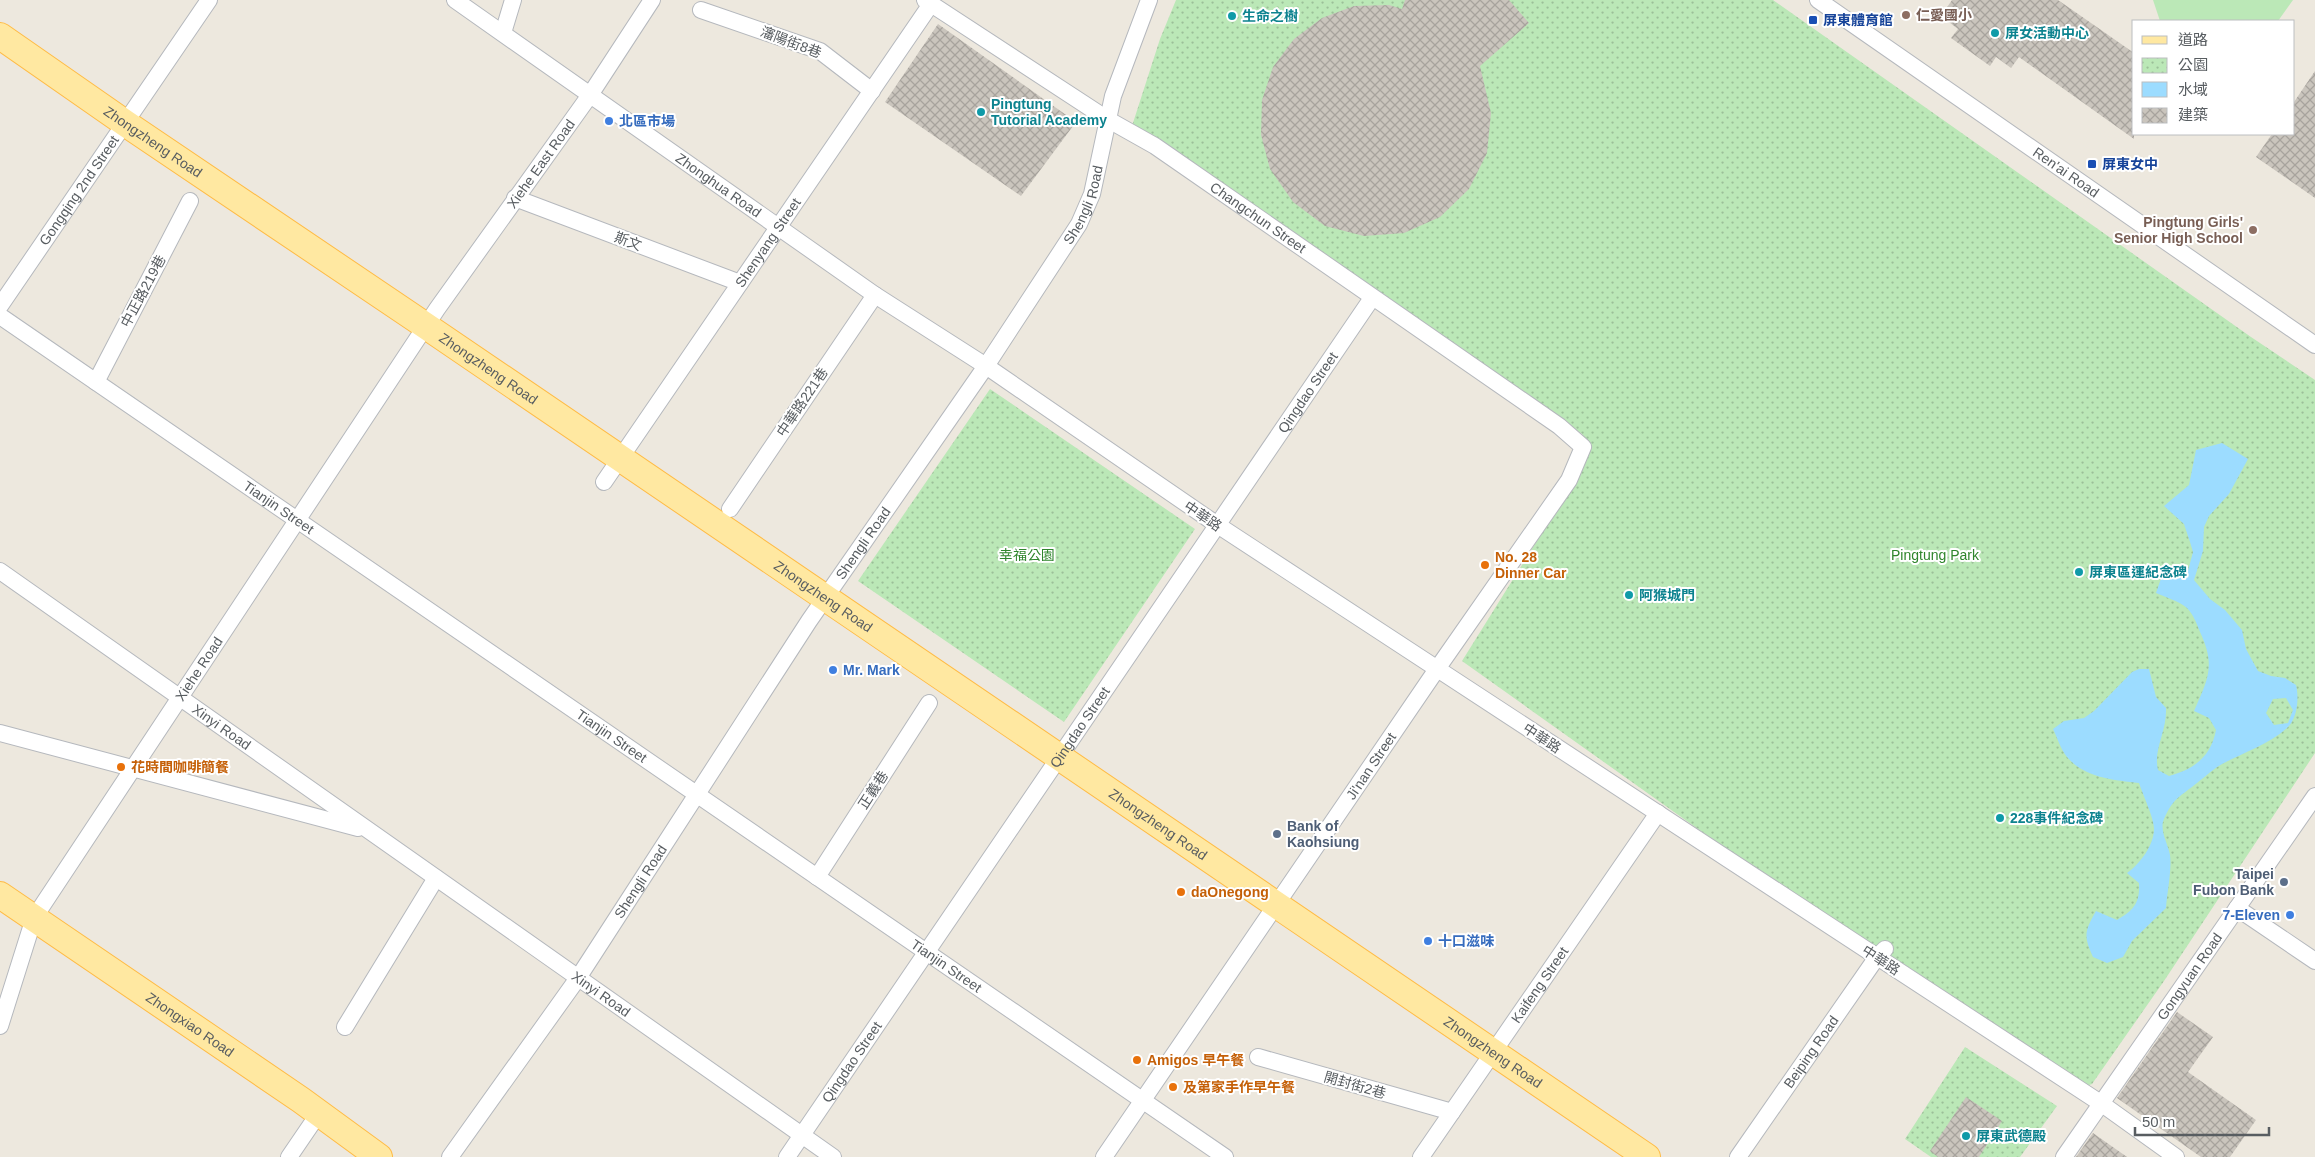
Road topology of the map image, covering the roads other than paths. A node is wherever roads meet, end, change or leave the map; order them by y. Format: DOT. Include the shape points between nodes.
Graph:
graph roads {
  1 [pos="209,0"];
  2 [pos="455,0"];
  3 [pos="513,0"];
  4 [pos="652,0"];
  5 [pos="1149,0"];
  6 [pos="1818,0"];
  7 [pos="928,2"];
  8 [pos="701,10"];
  9 [pos="503,33"];
  10 [pos="0,36"];
  11 [pos="872,91"];
  12 [pos="590,95"];
  13 [pos="1107,120"];
  14 [pos="125,123"];
  15 [pos="515,198"];
  16 [pos="190,200"];
  17 [pos="778,228"];
  18 [pos="740,283"];
  19 [pos="875,295"];
  20 [pos="1372,298"];
  21 [pos="0,306"];
  22 [pos="0,316"];
  23 [pos="426,326"];
  24 [pos="2315,345"];
  25 [pos="986,366"];
  26 [pos="96,382"];
  27 [pos="1582,447"];
  28 [pos="621,458"];
  29 [pos="604,482"];
  30 [pos="730,508"];
  31 [pos="298,521"];
  32 [pos="1216,524"];
  33 [pos="0,571"];
  34 [pos="826,597"];
  35 [pos="1437,669"];
  36 [pos="180,698"];
  37 [pos="929,703"];
  38 [pos="0,733"];
  39 [pos="1058,756"];
  40 [pos="134,768"];
  41 [pos="695,795"];
  42 [pos="2315,796"];
  43 [pos="1658,813"];
  44 [pos="370,832"];
  45 [pos="817,877"];
  46 [pos="436,878"];
  47 [pos="0,895"];
  48 [pos="1276,904"];
  49 [pos="2237,908"];
  50 [pos="34,918"];
  51 [pos="926,952"];
  52 [pos="1881,953"];
  53 [pos="2315,960"];
  54 [pos="578,978"];
  55 [pos="0,1026"];
  56 [pos="345,1027"];
  57 [pos="1494,1053"];
  58 [pos="1258,1057"];
  59 [pos="1143,1101"];
  60 [pos="2102,1104"];
  61 [pos="1452,1112"];
  62 [pos="319,1113"];
  63 [pos="802,1135"];
  64 [pos="289,1157"];
  65 [pos="379,1157"];
  66 [pos="450,1157"];
  67 [pos="786,1157"];
  68 [pos="833,1157"];
  69 [pos="1104,1157"];
  70 [pos="1224,1157"];
  71 [pos="1421,1157"];
  72 [pos="1647,1157"];
  73 [pos="1738,1157"];
  74 [pos="2064,1157"];
  75 [pos="2176,1157"];
  1 -- 14 [label="street, Gongqing 2nd Street"];
  2 -- 9 [label="street, Zhonghua Road"];
  3 -- 9 [label="street"];
  4 -- 12 [label="street, Xiehe East Road"];
  5 -- 13 [label="street, Shengli Road"];
  6 -- 24 [label="street, Ren'ai Road"];
  7 -- 11 [label="street, Shenyang Street"];
  7 -- 13 [label="street, Changchun Street"];
  8 -- 11 [label="street, 瀋陽街8巷" via="820,51"];
  9 -- 12 [label="street, Zhonghua Road"];
  10 -- 14 [label="main road, Zhongzheng Road"];
  11 -- 17 [label="street, Shenyang Street"];
  12 -- 15 [label="street, Xiehe East Road"];
  12 -- 17 [label="street, Zhonghua Road"];
  13 -- 20 [label="street, Changchun Street" via="1155,146"];
  13 -- 25 [label="street, Shengli Road" via="1092,194 1084,214"];
  14 -- 21 [label="street, Gongqing 2nd Street"];
  14 -- 23 [label="main road, Zhongzheng Road"];
  15 -- 18 [label="street, 斯文"];
  15 -- 23 [label="street, Xiehe East Road"];
  16 -- 26 [label="street, 中正路219巷"];
  17 -- 18 [label="street, Shenyang Street"];
  17 -- 19 [label="street, Zhonghua Road"];
  18 -- 28 [label="street, Shenyang Street"];
  19 -- 25 [label="street, Zhonghua Road"];
  19 -- 30 [label="street, 中華路221巷"];
  20 -- 27 [label="street, Changchun Street" via="1559,426"];
  20 -- 32 [label="street, Qingdao Street"];
  22 -- 26 [label="street, Tianjin Street"];
  23 -- 28 [label="main road, Zhongzheng Road"];
  23 -- 31 [label="street, Xiehe Road"];
  25 -- 32 [label="street, 中華路"];
  25 -- 34 [label="street, Shengli Road"];
  26 -- 31 [label="street, Tianjin Street"];
  27 -- 35 [label="street, Ji'nan Street" via="1569,480"];
  28 -- 29 [label="street, Shenyang Street"];
  28 -- 34 [label="main road, Zhongzheng Road"];
  31 -- 36 [label="street, Xiehe Road"];
  31 -- 41 [label="street, Tianjin Street"];
  32 -- 35 [label="street, 中華路"];
  32 -- 39 [label="street, Qingdao Street"];
  33 -- 36 [label="street, Xinyi Road"];
  34 -- 39 [label="main road, Zhongzheng Road"];
  34 -- 41 [label="street, Shengli Road"];
  35 -- 43 [label="street, 中華路"];
  35 -- 48 [label="street, Ji'nan Street"];
  36 -- 40 [label="street, Xiehe Road"];
  36 -- 44 [label="street, Xinyi Road"];
  37 -- 45 [label="street, 正義巷"];
  38 -- 40 [label="street, Xinyi Road"];
  39 -- 48 [label="main road, Zhongzheng Road"];
  39 -- 51 [label="street, Qingdao Street"];
  40 -- 44 [label="street, Xinyi Road"];
  40 -- 50 [label="street, Xiehe Road"];
  41 -- 45 [label="street, Tianjin Street"];
  41 -- 54 [label="street, Shengli Road"];
  42 -- 49 [label="street, Gongyuan Road"];
  43 -- 52 [label="street, 中華路"];
  43 -- 57 [label="street, Kaifeng Street"];
  44 -- 46 [label="street, Xinyi Road"];
  45 -- 51 [label="street, Tianjin Street"];
  46 -- 54 [label="street, Xinyi Road"];
  46 -- 56 [label="street"];
  47 -- 50 [label="main road, Zhongxiao Road"];
  48 -- 57 [label="main road, Zhongzheng Road"];
  48 -- 59 [label="street, Ji'nan Street"];
  49 -- 53 [label="street"];
  49 -- 60 [label="street, Gongyuan Road"];
  50 -- 55 [label="street, Xiehe Road"];
  50 -- 62 [label="main road, Zhongxiao Road"];
  51 -- 59 [label="street, Tianjin Street"];
  51 -- 63 [label="street, Qingdao Street"];
  52 -- 60 [label="street, 中華路"];
  52 -- 73 [label="street, Beiping Road"];
  54 -- 63 [label="street, Xinyi Road"];
  54 -- 66 [label="street, Shengli Road"];
  57 -- 61 [label="street, Kaifeng Street"];
  57 -- 72 [label="main road, Zhongzheng Road"];
  58 -- 61 [label="street, 開封街2巷"];
  59 -- 69 [label="street, Ji'nan Street"];
  59 -- 70 [label="street, Tianjin Street"];
  60 -- 74 [label="street, Gongyuan Road"];
  60 -- 75 [label="street"];
  61 -- 71 [label="street, Kaifeng Street"];
  62 -- 64 [label="street"];
  62 -- 65 [label="main road, Zhongxiao Road"];
  63 -- 67 [label="street, Qingdao Street"];
  63 -- 68 [label="street, Xinyi Road"];
}
